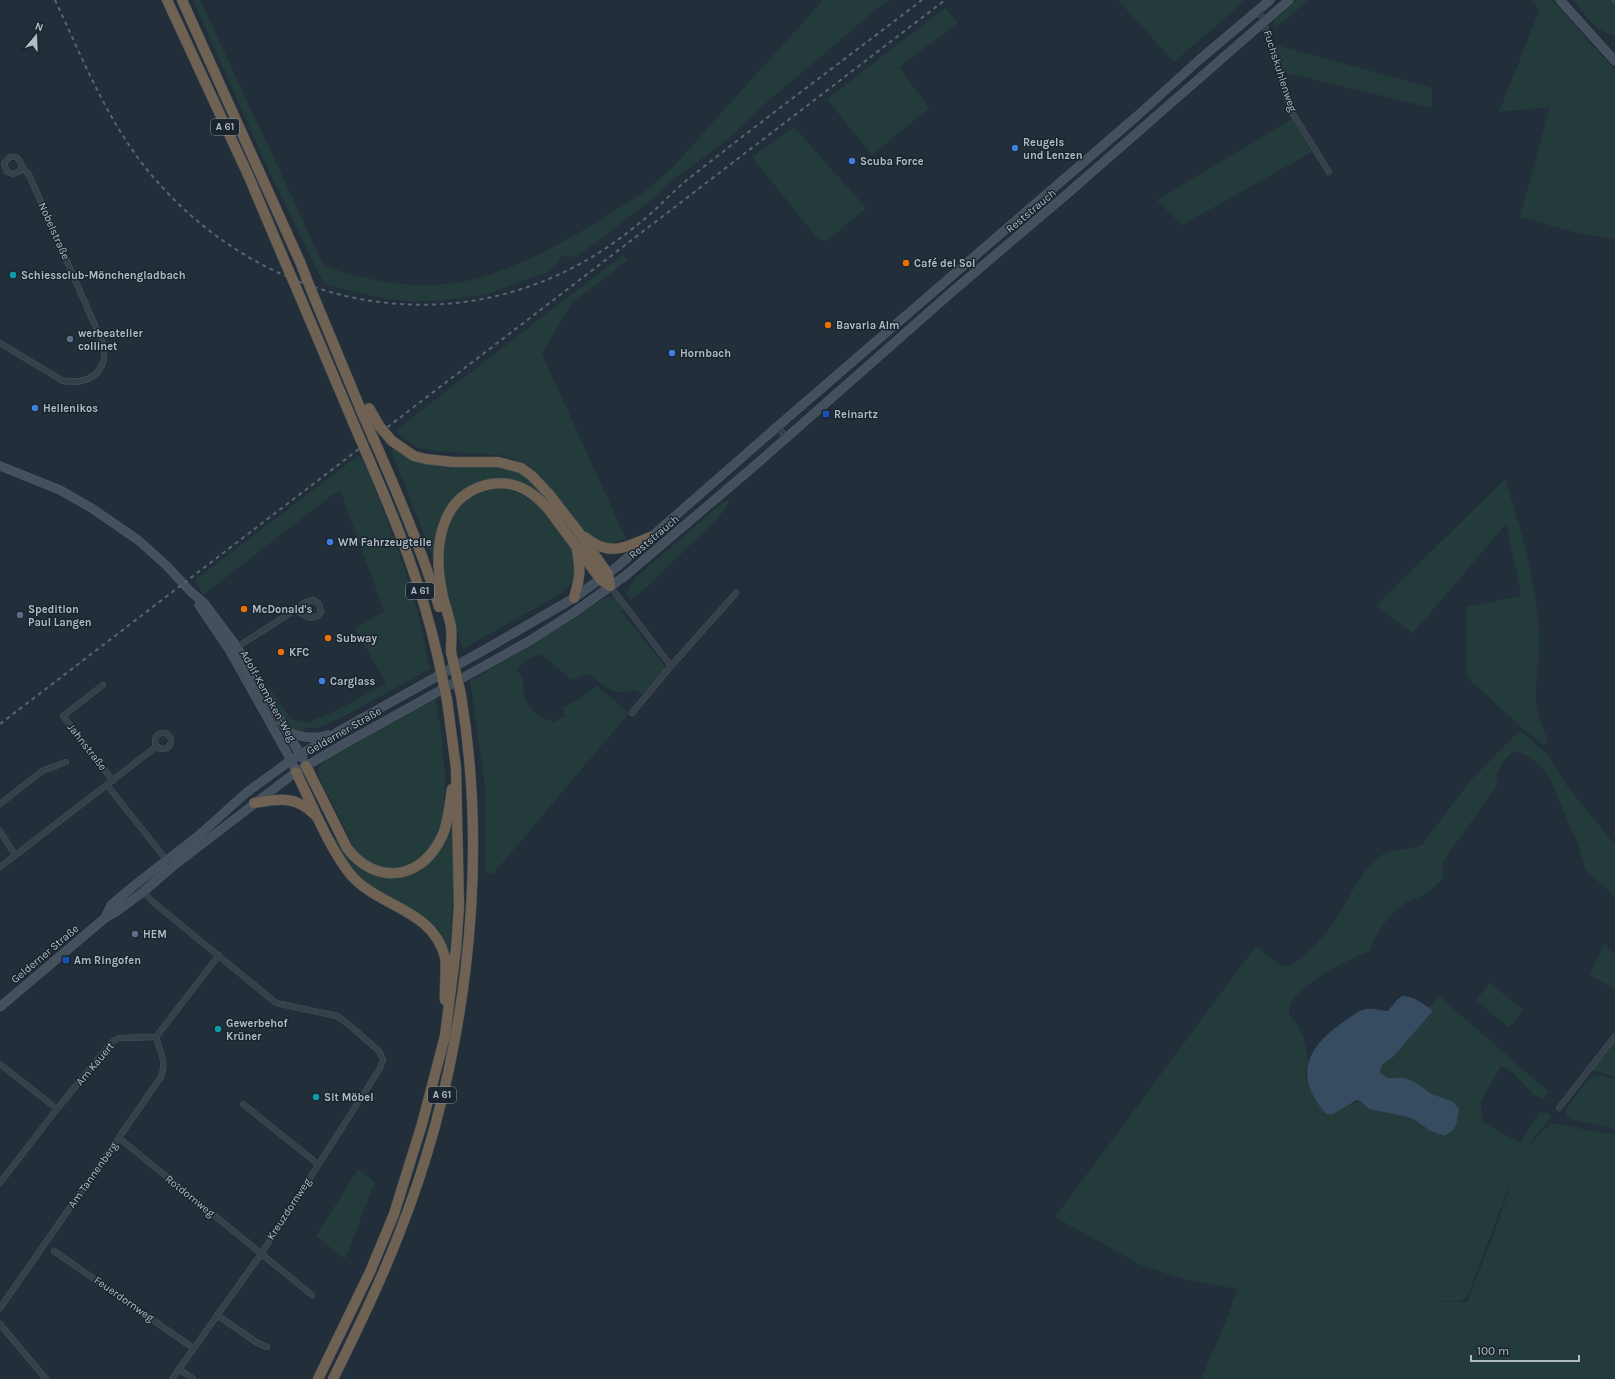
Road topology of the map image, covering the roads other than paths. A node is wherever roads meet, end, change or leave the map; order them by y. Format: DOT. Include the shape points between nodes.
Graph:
graph roads {
  1 [pos="167,0"];
  2 [pos="182,0"];
  3 [pos="1270,0"];
  4 [pos="1289,0"];
  5 [pos="1560,0"];
  6 [pos="1258,9"];
  7 [pos="1264,22"];
  8 [pos="1615,61"];
  9 [pos="22,166"];
  10 [pos="1329,172"];
  11 [pos="0,343"];
  12 [pos="366,411"];
  13 [pos="778,426"];
  14 [pos="786,438"];
  15 [pos="0,466"];
  16 [pos="577,530"];
  17 [pos="650,537"];
  18 [pos="577,546"];
  19 [pos="604,577"];
  20 [pos="610,586"];
  21 [pos="736,594"];
  22 [pos="574,598"];
  23 [pos="294,611"];
  24 [pos="234,649"];
  25 [pos="451,652"];
  26 [pos="671,666"];
  27 [pos="103,685"];
  28 [pos="632,713"];
  29 [pos="286,730"];
  30 [pos="336,733"];
  31 [pos="156,746"];
  32 [pos="301,755"];
  33 [pos="291,760"];
  34 [pos="66,762"];
  35 [pos="306,766"];
  36 [pos="456,768"];
  37 [pos="296,772"];
  38 [pos="113,781"];
  39 [pos="107,785"];
  40 [pos="254,803"];
  41 [pos="0,804"];
  42 [pos="319,820"];
  43 [pos="0,831"];
  44 [pos="15,855"];
  45 [pos="170,864"];
  46 [pos="0,867"];
  47 [pos="136,884"];
  48 [pos="143,892"];
  49 [pos="105,918"];
  50 [pos="219,956"];
  51 [pos="0,1007"];
  52 [pos="445,1036"];
  53 [pos="1615,1036"];
  54 [pos="156,1037"];
  55 [pos="0,1064"];
  56 [pos="243,1104"];
  57 [pos="1559,1108"];
  58 [pos="57,1109"];
  59 [pos="119,1138"];
  60 [pos="318,1164"];
  61 [pos="0,1183"];
  62 [pos="54,1251"];
  63 [pos="261,1254"];
  64 [pos="312,1295"];
  65 [pos="0,1308"];
  66 [pos="218,1315"];
  67 [pos="0,1324"];
  68 [pos="266,1347"];
  69 [pos="193,1348"];
  70 [pos="179,1369"];
  71 [pos="46,1379"];
  72 [pos="172,1379"];
  73 [pos="193,1379"];
  74 [pos="318,1379"];
  75 [pos="333,1379"];
  1 -- 36 [label="highway, A 61, bridge" via="248,177 398,526 431,627 447,700"];
  2 -- 12 [label="highway, A 61, bridge"];
  3 -- 6 [label="main road, Reststrauch"];
  4 -- 7 [label="main road, Reststrauch"];
  5 -- 8 [label="main road"];
  6 -- 7 [label="street, Fuchskuhlenweg"];
  6 -- 13 [label="main road, Reststrauch"];
  7 -- 10 [label="street, Fuchskuhlenweg" via="1290,109"];
  7 -- 14 [label="main road, Reststrauch"];
  9 -- 11 [label="street, Nobelstraße" via="30,177 104,346 103,363 86,381 63,381"];
  12 -- 16 [label="highway, bridge" via="392,441 414,456 453,462 498,462 521,468 549,494"];
  12 -- 25 [label="highway, A 61, bridge" via="378,449 430,576"];
  13 -- 14 [label="street"];
  13 -- 17 [label="main road, Reststrauch"];
  14 -- 20 [label="main road, Reststrauch" via="625,576"];
  15 -- 24 [label="main road, Adolf-Kempken-Weg" via="60,490 117,525 152,552 193,594"];
  16 -- 17 [label="highway" via="592,543 609,550 621,549"];
  16 -- 19 [label="highway"];
  17 -- 19 [label="main road, Reststrauch"];
  18 -- 19 [label="highway"];
  18 -- 22 [label="highway" via="581,570"];
  18 -- 25 [label="highway" via="541,500 524,489 512,484 492,484 481,486 462,497 447,514 438,552 441,591 451,628"];
  19 -- 20 [label="highway"];
  19 -- 22 [label="main road, Gelderner Straße"];
  20 -- 26 [label="street"];
  20 -- 35 [label="main road, Gelderner Straße" via="529,641"];
  21 -- 26 [label="street"];
  22 -- 30 [label="main road, Gelderner Straße"];
  23 -- 24 [label="street, Adolf-Kempken-Weg"];
  24 -- 29 [label="main road, Adolf-Kempken-Weg"];
  24 -- 33 [label="main road, Adolf-Kempken-Weg"];
  25 -- 75 [label="highway, A 61, bridge" via="466,727 472,792 471,911 466,967 451,1061 432,1135 400,1232"];
  26 -- 28 [label="street"];
  27 -- 38 [label="street, Jahnstraße" via="63,716"];
  29 -- 30 [label="main road" via="302,737 320,737"];
  29 -- 32 [label="main road, Adolf-Kempken-Weg"];
  30 -- 32 [label="main road, Gelderner Straße"];
  31 -- 38 [label="street, Jahnstraße"];
  32 -- 33 [label="main road, Gelderner Straße"];
  32 -- 35 [label="main road, Adolf-Kempken-Weg"];
  33 -- 37 [label="main road, Adolf-Kempken-Weg"];
  33 -- 45 [label="main road, Gelderner Straße" via="246,793"];
  34 -- 41 [label="street" via="42,770"];
  35 -- 36 [label="highway" via="353,856 373,870 393,874 420,865 439,842 445,827"];
  35 -- 37 [label="main road, Gelderner Straße"];
  36 -- 52 [label="highway, A 61" via="459,906"];
  37 -- 40 [label="main road, Gelderner Straße"];
  37 -- 42 [label="highway"];
  38 -- 39 [label="street, Jahnstraße"];
  39 -- 44 [label="street, Jahnstraße"];
  39 -- 45 [label="street, Jahnstraße"];
  40 -- 42 [label="highway" via="294,801 307,808"];
  40 -- 45 [label="main road, Gelderner Straße"];
  42 -- 52 [label="highway" via="338,856 360,884 373,894 411,913 436,936 445,959"];
  43 -- 44 [label="street"];
  44 -- 46 [label="street, Jahnstraße"];
  45 -- 47 [label="main road, Gelderner Straße"];
  45 -- 48 [label="main road, Gelderner Straße"];
  47 -- 48 [label="street"];
  47 -- 49 [label="main road, Gelderner Straße" via="111,905"];
  48 -- 49 [label="main road, Gelderner Straße"];
  48 -- 50 [label="street"];
  49 -- 51 [label="main road, Gelderner Straße"];
  50 -- 54 [label="street"];
  50 -- 60 [label="street, Kreuzdornweg" via="276,1003 337,1016 379,1051 383,1060 379,1070"];
  52 -- 74 [label="highway, A 61" via="422,1124 394,1214 367,1279"];
  53 -- 57 [label="street"];
  54 -- 58 [label="street, Am Kauert" via="119,1038 112,1042"];
  54 -- 59 [label="street, Am Tannenberg" via="164,1061 162,1077"];
  55 -- 58 [label="street"];
  56 -- 60 [label="street"];
  58 -- 61 [label="street, Am Kauert"];
  59 -- 63 [label="street, Rotdornweg"];
  59 -- 65 [label="street, Am Tannenberg"];
  60 -- 63 [label="street, Kreuzdornweg"];
  62 -- 69 [label="street, Feuerdornweg"];
  63 -- 64 [label="street"];
  63 -- 66 [label="street, Kreuzdornweg"];
  66 -- 68 [label="street"];
  66 -- 69 [label="street, Kreuzdornweg"];
  67 -- 71 [label="street"];
  69 -- 70 [label="street, Kreuzdornweg"];
  70 -- 72 [label="street, Kreuzdornweg"];
  70 -- 73 [label="street"];
}
